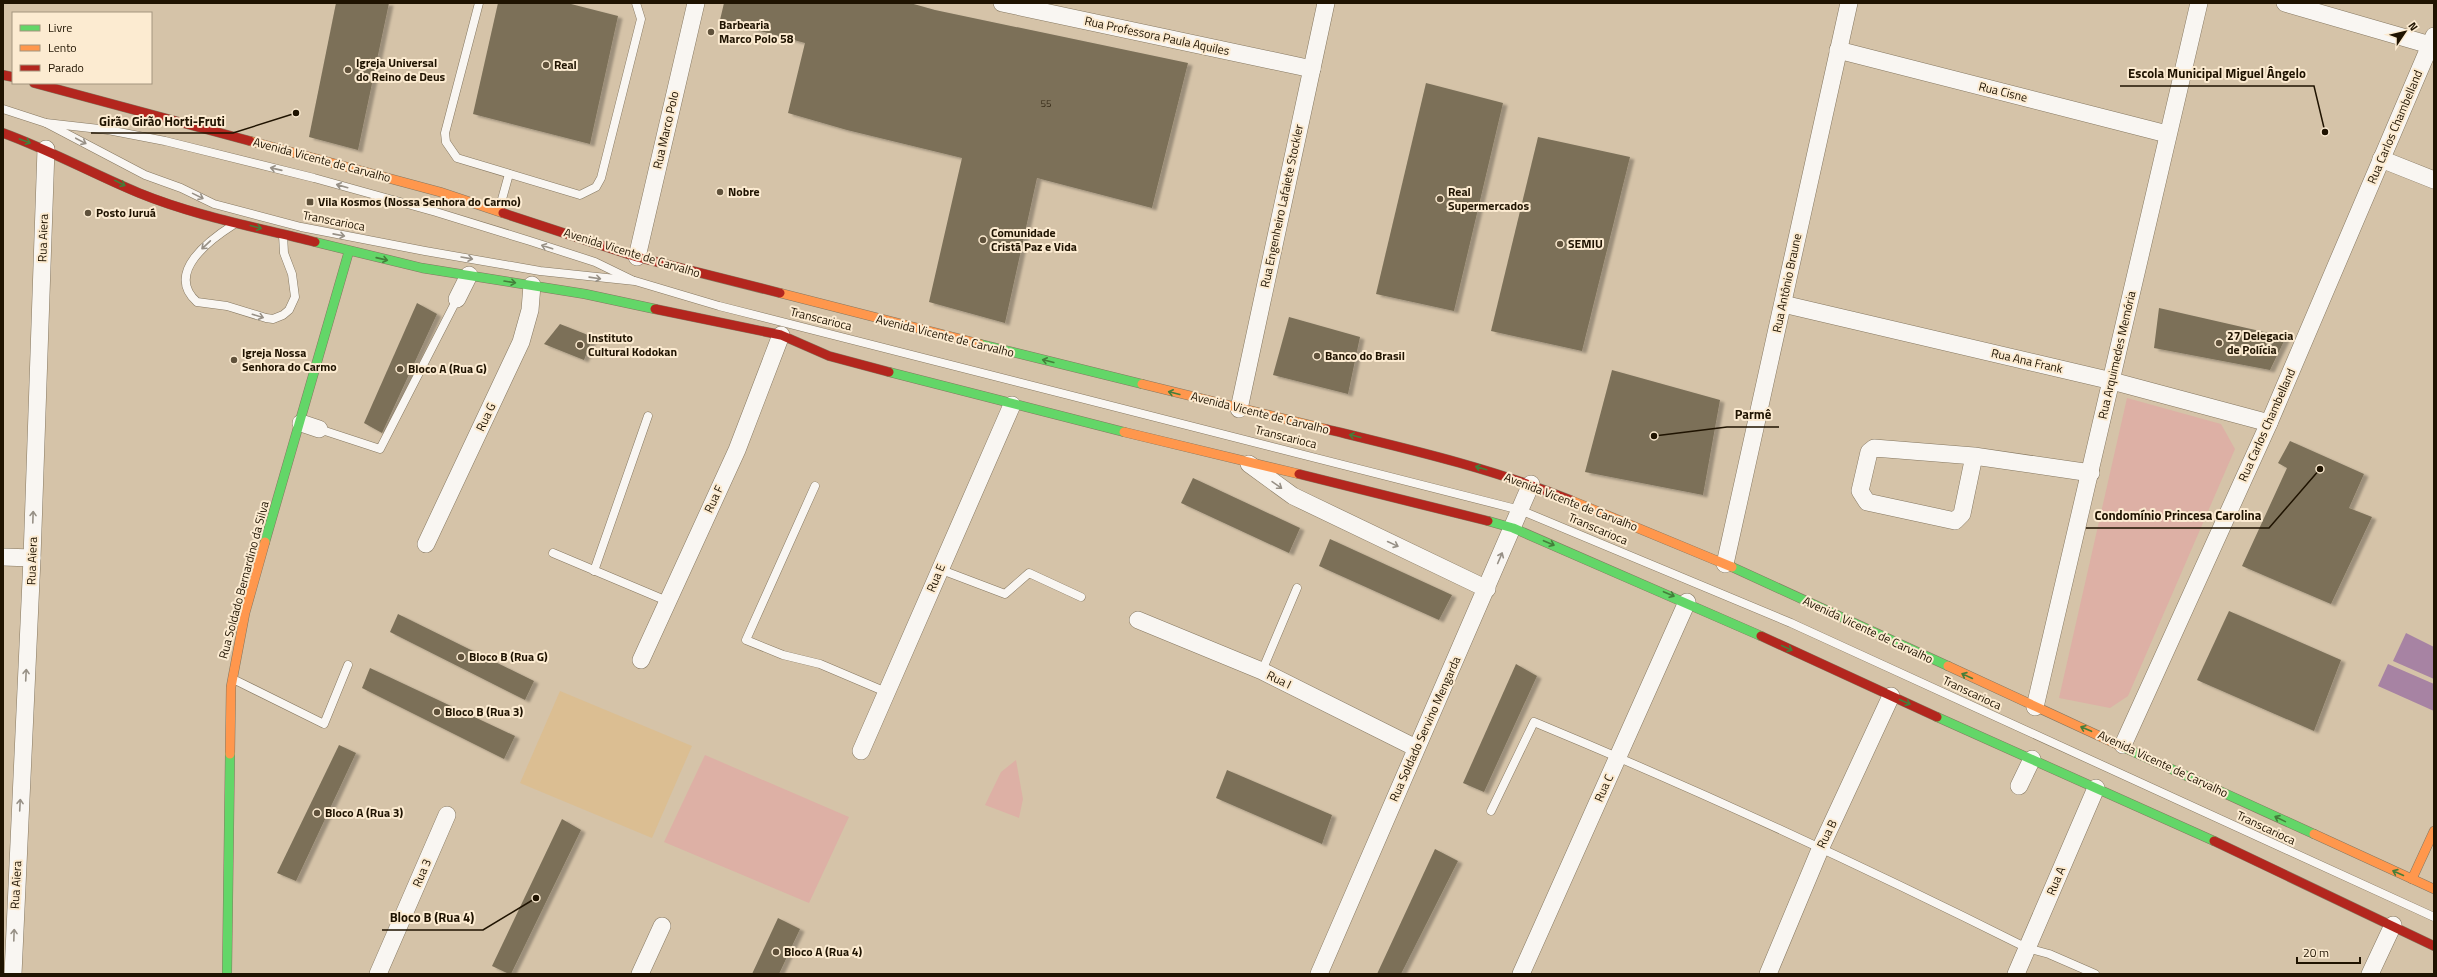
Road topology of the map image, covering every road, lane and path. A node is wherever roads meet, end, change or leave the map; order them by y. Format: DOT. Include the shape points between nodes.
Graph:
graph roads {
  1 [pos="479,3"];
  2 [pos="636,3"];
  3 [pos="696,3"];
  4 [pos="1002,3"];
  5 [pos="1326,3"];
  6 [pos="1849,3"];
  7 [pos="2199,3"];
  8 [pos="2285,3"];
  9 [pos="2432,40"];
  10 [pos="1838,50"];
  11 [pos="1312,69"];
  12 [pos="38,84"];
  13 [pos="3,109"];
  14 [pos="46,123"];
  15 [pos="3,133"];
  16 [pos="2167,134"];
  17 [pos="46,149"];
  18 [pos="2381,159"];
  19 [pos="509,174"];
  20 [pos="2434,180"];
  21 [pos="498,211"];
  22 [pos="238,222"];
  23 [pos="283,234"];
  24 [pos="349,251"];
  25 [pos="637,257"];
  26 [pos="469,275"];
  27 [pos="635,281"];
  28 [pos="532,286"];
  29 [pos="457,299"];
  30 [pos="1783,304"];
  31 [pos="781,335"];
  32 [pos="2112,381"];
  33 [pos="1012,405"];
  34 [pos="1239,409"];
  35 [pos="648,416"];
  36 [pos="301,423"];
  37 [pos="2269,423"];
  38 [pos="319,429"];
  39 [pos="1974,456"];
  40 [pos="1246,462"];
  41 [pos="2090,473"];
  42 [pos="1532,484"];
  43 [pos="815,486"];
  44 [pos="1520,510"];
  45 [pos="1513,528"];
  46 [pos="426,544"];
  47 [pos="553,554"];
  48 [pos="3,558"];
  49 [pos="32,558"];
  50 [pos="1725,564"];
  51 [pos="939,569"];
  52 [pos="594,571"];
  53 [pos="1297,588"];
  54 [pos="1488,589"];
  55 [pos="1082,597"];
  56 [pos="667,602"];
  57 [pos="1687,602"];
  58 [pos="1138,620"];
  59 [pos="641,660"];
  60 [pos="348,665"];
  61 [pos="1262,671"];
  62 [pos="232,678"];
  63 [pos="886,692"];
  64 [pos="1891,696"];
  65 [pos="2035,707"];
  66 [pos="2123,745"];
  67 [pos="1416,748"];
  68 [pos="861,751"];
  69 [pos="1618,757"];
  70 [pos="2032,759"];
  71 [pos="2020,786"];
  72 [pos="2096,788"];
  73 [pos="1491,810"];
  74 [pos="447,815"];
  75 [pos="2434,831"];
  76 [pos="1821,847"];
  77 [pos="2412,879"];
  78 [pos="2434,889"];
  79 [pos="9,911"];
  80 [pos="2434,917"];
  81 [pos="2392,925"];
  82 [pos="662,926"];
  83 [pos="2434,946"];
  84 [pos="2027,948"];
  85 [pos="13,974"];
  86 [pos="227,974"];
  87 [pos="378,974"];
  88 [pos="640,974"];
  89 [pos="1320,974"];
  90 [pos="1520,974"];
  91 [pos="1768,974"];
  92 [pos="2016,974"];
  93 [pos="2095,974"];
  94 [pos="2370,974"];
  1 -- 19 [label="lane" via="445,133 446,142 457,158"];
  2 -- 19 [label="lane" via="641,19 602,178 596,186 580,195"];
  3 -- 25 [label="street, Rua Marco Polo"];
  4 -- 11 [label="street, Rua Professora Paula Aquiles"];
  5 -- 11 [label="street, Rua Engenheiro Lafaiete Stockler"];
  6 -- 10 [label="street, Rua Antônio Braune"];
  7 -- 16 [label="street, Rua Arquimedes Memória"];
  8 -- 9 [label="street"];
  9 -- 18 [label="street, Rua Carlos Chambelland"];
  10 -- 16 [label="street, Rua Cisne"];
  10 -- 30 [label="street, Rua Antônio Braune"];
  11 -- 34 [label="street, Rua Engenheiro Lafaiete Stockler"];
  12 -- 21 [label="main road, Avenida Vicente de Carvalho" via="440,192"];
  13 -- 14 [label="lane, Transcarioca"];
  27 -- 14 [label="lane, Transcarioca, one-way" via="580,258 436,212 314,178 108,130"];
  14 -- 27 [label="lane, Transcarioca, one-way" via="145,175 221,206 301,227 425,251 540,271"];
  15 -- 17 [label="main road, one-way"];
  16 -- 32 [label="street, Rua Arquimedes Memória"];
  17 -- 22 [label="main road, one-way" via="139,193 191,211"];
  49 -- 17 [label="street, Rua Aiera, one-way"];
  18 -- 20 [label="street"];
  18 -- 37 [label="street, Rua Carlos Chambelland"];
  19 -- 21 [label="lane"];
  21 -- 25 [label="main road, Avenida Vicente de Carvalho"];
  22 -- 23 [label="main road, one-way"];
  22 -- 23 [label="lane, one-way" via="202,248 186,272 190,293 197,302 226,306 266,318 273,319 283,315 296,297 292,274 284,252"];
  23 -- 24 [label="main road"];
  24 -- 26 [label="main road, one-way" via="422,268"];
  24 -- 36 [label="main road, Rua Soldado Bernardino da Silva"];
  34 -- 25 [label="main road, Avenida Vicente de Carvalho, one-way"];
  26 -- 28 [label="main road, one-way"];
  26 -- 29 [label="street"];
  27 -- 44 [label="lane, Transcarioca" via="727,308 1502,503"];
  28 -- 31 [label="main road" via="585,294"];
  28 -- 46 [label="street, Rua G" via="530,310 521,342"];
  29 -- 38 [label="lane" via="380,449"];
  30 -- 32 [label="street, Rua Ana Frank"];
  30 -- 50 [label="street, Rua Antônio Braune"];
  31 -- 33 [label="main road" via="829,356"];
  31 -- 56 [label="street, Rua F" via="736,450"];
  32 -- 37 [label="street, Rua Ana Frank"];
  32 -- 41 [label="street, Rua Arquimedes Memória"];
  33 -- 40 [label="main road"];
  33 -- 51 [label="street, Rua E"];
  42 -- 34 [label="main road, Avenida Vicente de Carvalho, one-way" via="1436,456"];
  35 -- 52 [label="lane"];
  36 -- 38 [label="street"];
  36 -- 62 [label="main road, Rua Soldado Bernardino da Silva" via="245,613"];
  37 -- 66 [label="street, Rua Carlos Chambelland"];
  39 -- 39 [label="street" via="1874,448 1869,452 1860,491 1867,502 1955,521 1962,514"];
  39 -- 41 [label="street"];
  40 -- 45 [label="main road" via="1442,508"];
  40 -- 54 [label="street, one-way" via="1293,496"];
  41 -- 65 [label="street, Rua Arquimedes Memória"];
  42 -- 44 [label="street, Rua Soldado Servino Mengarda"];
  42 -- 50 [label="main road, Avenida Vicente de Carvalho"];
  43 -- 63 [label="lane" via="746,640 783,655 820,664"];
  44 -- 45 [label="street, Rua Soldado Servino Mengarda"];
  44 -- 80 [label="lane, Transcarioca" via="1791,623"];
  54 -- 45 [label="street, Rua Soldado Servino Mengarda, one-way"];
  45 -- 57 [label="main road, one-way"];
  47 -- 52 [label="lane"];
  48 -- 49 [label="street"];
  79 -- 49 [label="street, Rua Aiera, one-way"];
  65 -- 50 [label="main road, Avenida Vicente de Carvalho, one-way"];
  51 -- 55 [label="lane" via="1005,594 1029,573"];
  51 -- 63 [label="street, Rua E"];
  52 -- 56 [label="lane"];
  53 -- 61 [label="lane"];
  54 -- 67 [label="street, Rua Soldado Servino Mengarda"];
  56 -- 59 [label="street, Rua F"];
  57 -- 64 [label="main road, one-way"];
  57 -- 69 [label="street, Rua C"];
  58 -- 61 [label="street, Rua I"];
  60 -- 62 [label="lane" via="324,724"];
  61 -- 67 [label="street, Rua I"];
  62 -- 86 [label="main road, Rua Soldado Bernardino da Silva"];
  63 -- 68 [label="street, Rua E"];
  64 -- 70 [label="main road, one-way"];
  64 -- 76 [label="street, Rua B"];
  66 -- 65 [label="main road, Avenida Vicente de Carvalho, one-way"];
  77 -- 66 [label="main road, Avenida Vicente de Carvalho, one-way"];
  67 -- 89 [label="street, Rua Soldado Servino Mengarda"];
  69 -- 73 [label="lane" via="1534,722"];
  69 -- 76 [label="lane"];
  69 -- 90 [label="street, Rua C"];
  70 -- 71 [label="street"];
  70 -- 72 [label="main road"];
  72 -- 81 [label="main road" via="2237,851"];
  72 -- 84 [label="street, Rua A"];
  74 -- 87 [label="street, Rua 3"];
  75 -- 77 [label="main road"];
  76 -- 84 [label="lane"];
  76 -- 91 [label="street, Rua B"];
  77 -- 78 [label="main road, Avenida Vicente de Carvalho"];
  85 -- 79 [label="street, Rua Aiera, one-way"];
  81 -- 83 [label="main road"];
  81 -- 94 [label="street"];
  82 -- 88 [label="street"];
  84 -- 92 [label="street, Rua A"];
  84 -- 93 [label="lane" via="2049,954"];
}
